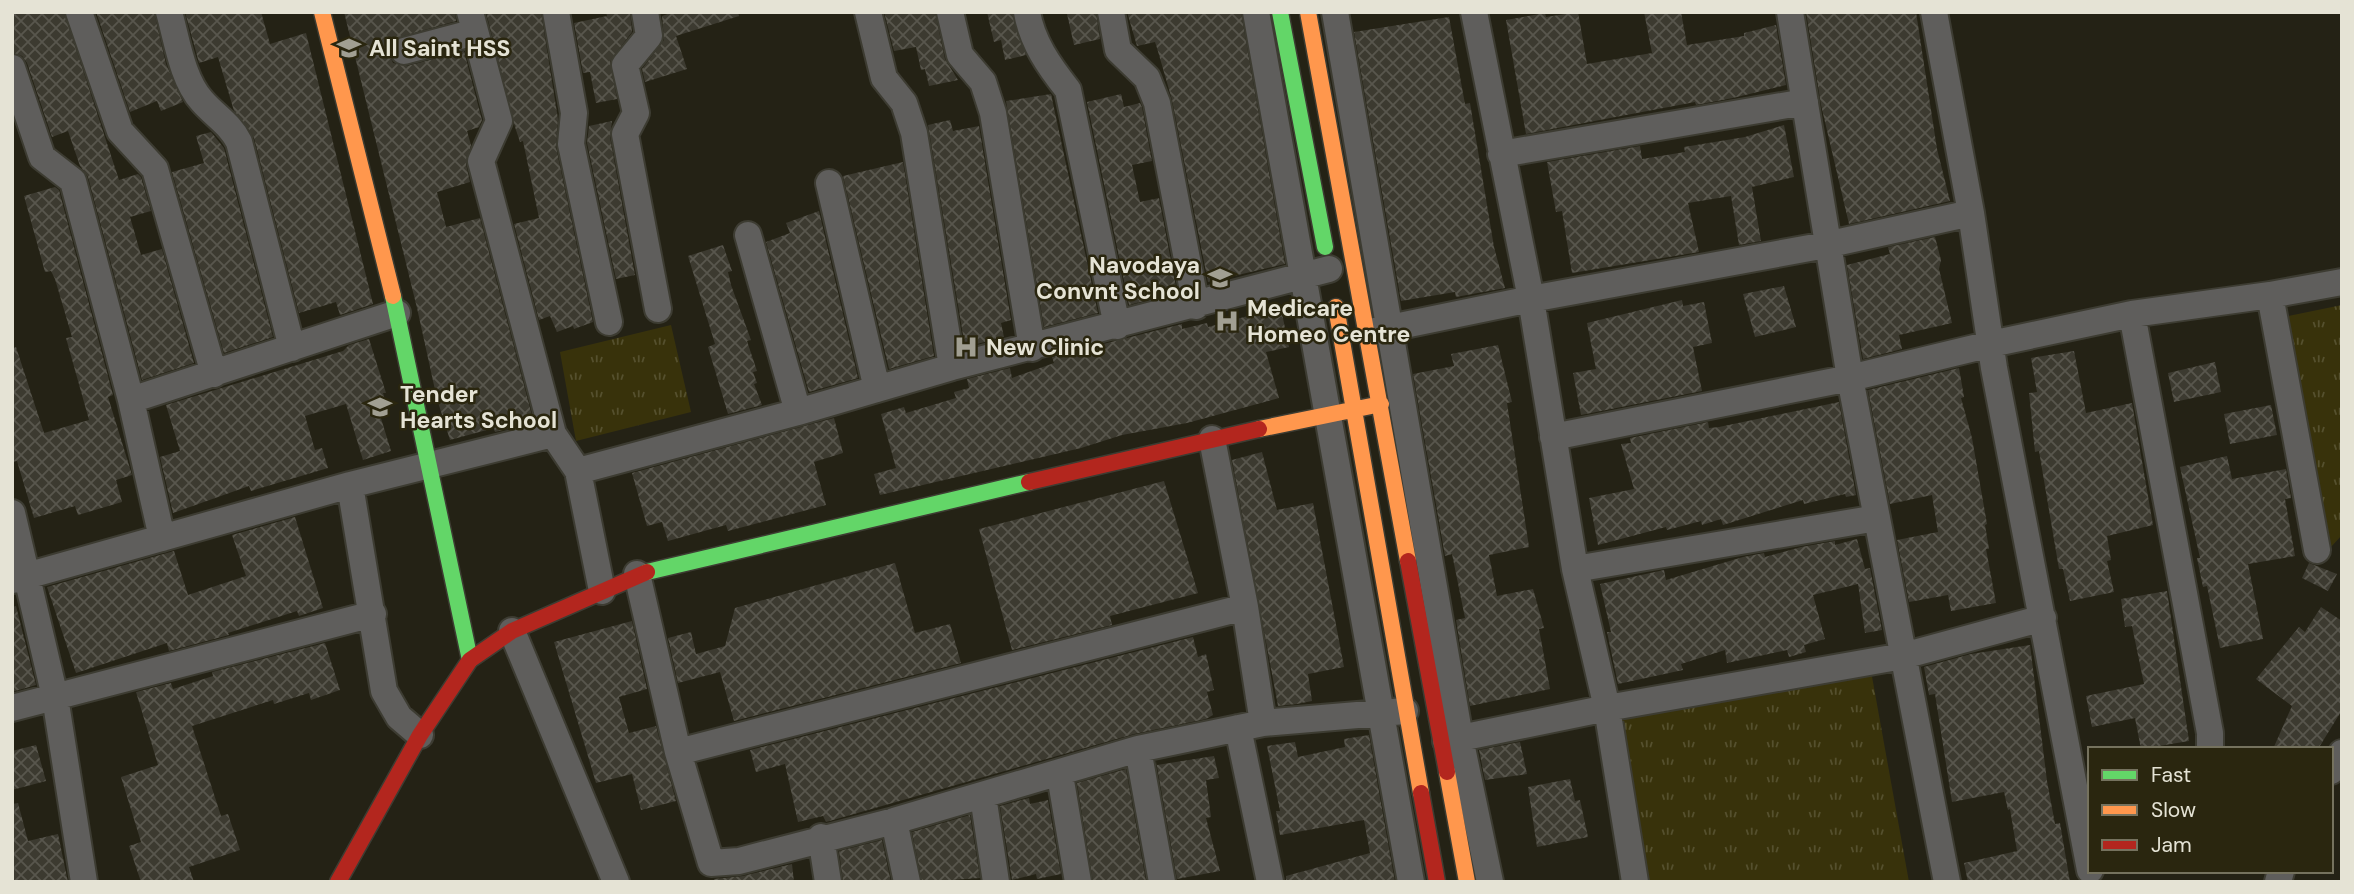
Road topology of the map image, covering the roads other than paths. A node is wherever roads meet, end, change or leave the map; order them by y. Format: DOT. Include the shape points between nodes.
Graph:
graph roads {
  1 [pos="79,12"];
  2 [pos="169,12"];
  3 [pos="323,12"];
  4 [pos="556,12"];
  5 [pos="645,12"];
  6 [pos="868,12"];
  7 [pos="950,12"];
  8 [pos="1027,12"];
  9 [pos="1111,12"];
  10 [pos="1256,12"];
  11 [pos="1280,12"];
  12 [pos="1336,12"];
  13 [pos="1474,12"];
  14 [pos="1790,12"];
  15 [pos="1934,12"];
  16 [pos="1308,15"];
  17 [pos="473,22"];
  18 [pos="404,51"];
  19 [pos="12,68"];
  20 [pos="1805,102"];
  21 [pos="1500,153"];
  22 [pos="829,183"];
  23 [pos="1971,213"];
  24 [pos="748,235"];
  25 [pos="1826,245"];
  26 [pos="1303,275"];
  27 [pos="1331,281"];
  28 [pos="2342,282"];
  29 [pos="2270,295"];
  30 [pos="1531,299"];
  31 [pos="1196,306"];
  32 [pos="658,309"];
  33 [pos="397,313"];
  34 [pos="2132,314"];
  35 [pos="608,322"];
  36 [pos="1117,326"];
  37 [pos="1367,333"];
  38 [pos="1991,344"];
  39 [pos="292,348"];
  40 [pos="1032,348"];
  41 [pos="953,367"];
  42 [pos="214,374"];
  43 [pos="1850,378"];
  44 [pos="877,389"];
  45 [pos="131,400"];
  46 [pos="1381,404"];
  47 [pos="1354,409"];
  48 [pos="798,412"];
  49 [pos="1329,417"];
  50 [pos="553,434"];
  51 [pos="1553,437"];
  52 [pos="1212,439"];
  53 [pos="429,464"];
  54 [pos="578,471"];
  55 [pos="350,485"];
  56 [pos="12,513"];
  57 [pos="1877,518"];
  58 [pos="162,538"];
  59 [pos="2317,550"];
  60 [pos="1575,569"];
  61 [pos="637,574"];
  62 [pos="20,579"];
  63 [pos="602,592"];
  64 [pos="1245,607"];
  65 [pos="373,614"];
  66 [pos="2043,618"];
  67 [pos="512,631"];
  68 [pos="1903,656"];
  69 [pos="470,660"];
  70 [pos="55,696"];
  71 [pos="12,708"];
  72 [pos="1607,708"];
  73 [pos="1393,713"];
  74 [pos="1251,726"];
  75 [pos="420,736"];
  76 [pos="1451,740"];
  77 [pos="2210,747"];
  78 [pos="1139,749"];
  79 [pos="678,752"];
  80 [pos="1060,775"];
  81 [pos="982,796"];
  82 [pos="2082,803"];
  83 [pos="894,821"];
  84 [pos="821,838"];
  85 [pos="2088,854"];
  86 [pos="741,871"];
  87 [pos="84,882"];
  88 [pos="338,882"];
  89 [pos="616,882"];
  90 [pos="828,882"];
  91 [pos="907,882"];
  92 [pos="996,882"];
  93 [pos="1078,882"];
  94 [pos="1162,882"];
  95 [pos="1270,882"];
  96 [pos="1411,882"];
  97 [pos="1437,882"];
  98 [pos="1467,882"];
  99 [pos="1490,882"];
  100 [pos="1635,882"];
  101 [pos="1947,882"];
  1 -- 42 [label="street" via="120,131 155,169"];
  2 -- 39 [label="street" via="191,85 232,127 239,142"];
  3 -- 33 [label="street"];
  4 -- 35 [label="street" via="575,113 571,144"];
  5 -- 32 [label="street" via="649,36 625,65 636,113 625,134"];
  6 -- 41 [label="street" via="884,78 904,103 914,132"];
  7 -- 40 [label="street" via="960,55 984,82 993,113"];
  8 -- 36 [label="street" via="1030,29 1049,67 1068,90"];
  9 -- 31 [label="street" via="1118,50 1147,78 1157,103"];
  10 -- 26 [label="street"];
  11 -- 27 [label="street"];
  12 -- 16 [label="street"];
  12 -- 37 [label="street"];
  13 -- 21 [label="street"];
  14 -- 20 [label="street"];
  15 -- 23 [label="street"];
  16 -- 37 [label="street"];
  17 -- 18 [label="street"];
  17 -- 50 [label="street" via="499,121 481,161"];
  19 -- 45 [label="street" via="41,156 73,181"];
  20 -- 21 [label="street"];
  20 -- 25 [label="street"];
  21 -- 30 [label="street"];
  22 -- 44 [label="street"];
  23 -- 25 [label="street"];
  23 -- 38 [label="street"];
  24 -- 48 [label="street"];
  25 -- 30 [label="street"];
  25 -- 43 [label="street"];
  26 -- 27 [label="street"];
  26 -- 31 [label="street"];
  26 -- 49 [label="street"];
  27 -- 37 [label="street"];
  28 -- 29 [label="street"];
  29 -- 34 [label="street"];
  29 -- 59 [label="street"];
  30 -- 37 [label="street"];
  30 -- 51 [label="street"];
  31 -- 36 [label="street"];
  33 -- 39 [label="street"];
  33 -- 53 [label="street"];
  34 -- 38 [label="street"];
  34 -- 77 [label="street"];
  36 -- 40 [label="street"];
  37 -- 46 [label="street"];
  37 -- 47 [label="street"];
  37 -- 76 [label="street"];
  38 -- 43 [label="street"];
  38 -- 66 [label="street"];
  39 -- 42 [label="street"];
  40 -- 41 [label="street"];
  41 -- 44 [label="street"];
  42 -- 45 [label="street"];
  43 -- 51 [label="street"];
  43 -- 57 [label="street"];
  44 -- 48 [label="street"];
  45 -- 58 [label="street"];
  46 -- 47 [label="street"];
  46 -- 76 [label="street"];
  47 -- 49 [label="street"];
  47 -- 73 [label="street"];
  48 -- 54 [label="street"];
  49 -- 52 [label="street"];
  49 -- 73 [label="street"];
  50 -- 53 [label="street"];
  50 -- 54 [label="street"];
  51 -- 60 [label="street"];
  52 -- 61 [label="street"];
  52 -- 64 [label="street"];
  53 -- 55 [label="street"];
  53 -- 69 [label="street"];
  54 -- 63 [label="street"];
  55 -- 58 [label="street"];
  55 -- 65 [label="street"];
  56 -- 62 [label="street"];
  57 -- 60 [label="street"];
  57 -- 68 [label="street"];
  58 -- 62 [label="street"];
  60 -- 72 [label="street"];
  61 -- 63 [label="street"];
  61 -- 79 [label="street"];
  62 -- 70 [label="street"];
  63 -- 67 [label="street"];
  64 -- 74 [label="street"];
  64 -- 79 [label="street"];
  65 -- 70 [label="street"];
  65 -- 75 [label="street" via="384,691 399,717"];
  66 -- 68 [label="street"];
  66 -- 82 [label="street"];
  67 -- 69 [label="street"];
  67 -- 89 [label="street"];
  68 -- 72 [label="street"];
  68 -- 101 [label="street"];
  69 -- 75 [label="street"];
  70 -- 71 [label="street"];
  70 -- 87 [label="street"];
  72 -- 76 [label="street"];
  72 -- 100 [label="street"];
  73 -- 74 [label="street"];
  73 -- 96 [label="street"];
  73 -- 97 [label="street"];
  74 -- 78 [label="street"];
  74 -- 95 [label="street"];
  75 -- 88 [label="street"];
  76 -- 98 [label="street"];
  76 -- 99 [label="street"];
  78 -- 80 [label="street"];
  78 -- 94 [label="street"];
  79 -- 86 [label="street" via="711,863"];
  80 -- 81 [label="street"];
  80 -- 93 [label="street"];
  81 -- 83 [label="street"];
  81 -- 92 [label="street"];
  82 -- 85 [label="street"];
  83 -- 84 [label="street"];
  83 -- 91 [label="street"];
  84 -- 86 [label="street"];
  84 -- 90 [label="street"];
}
